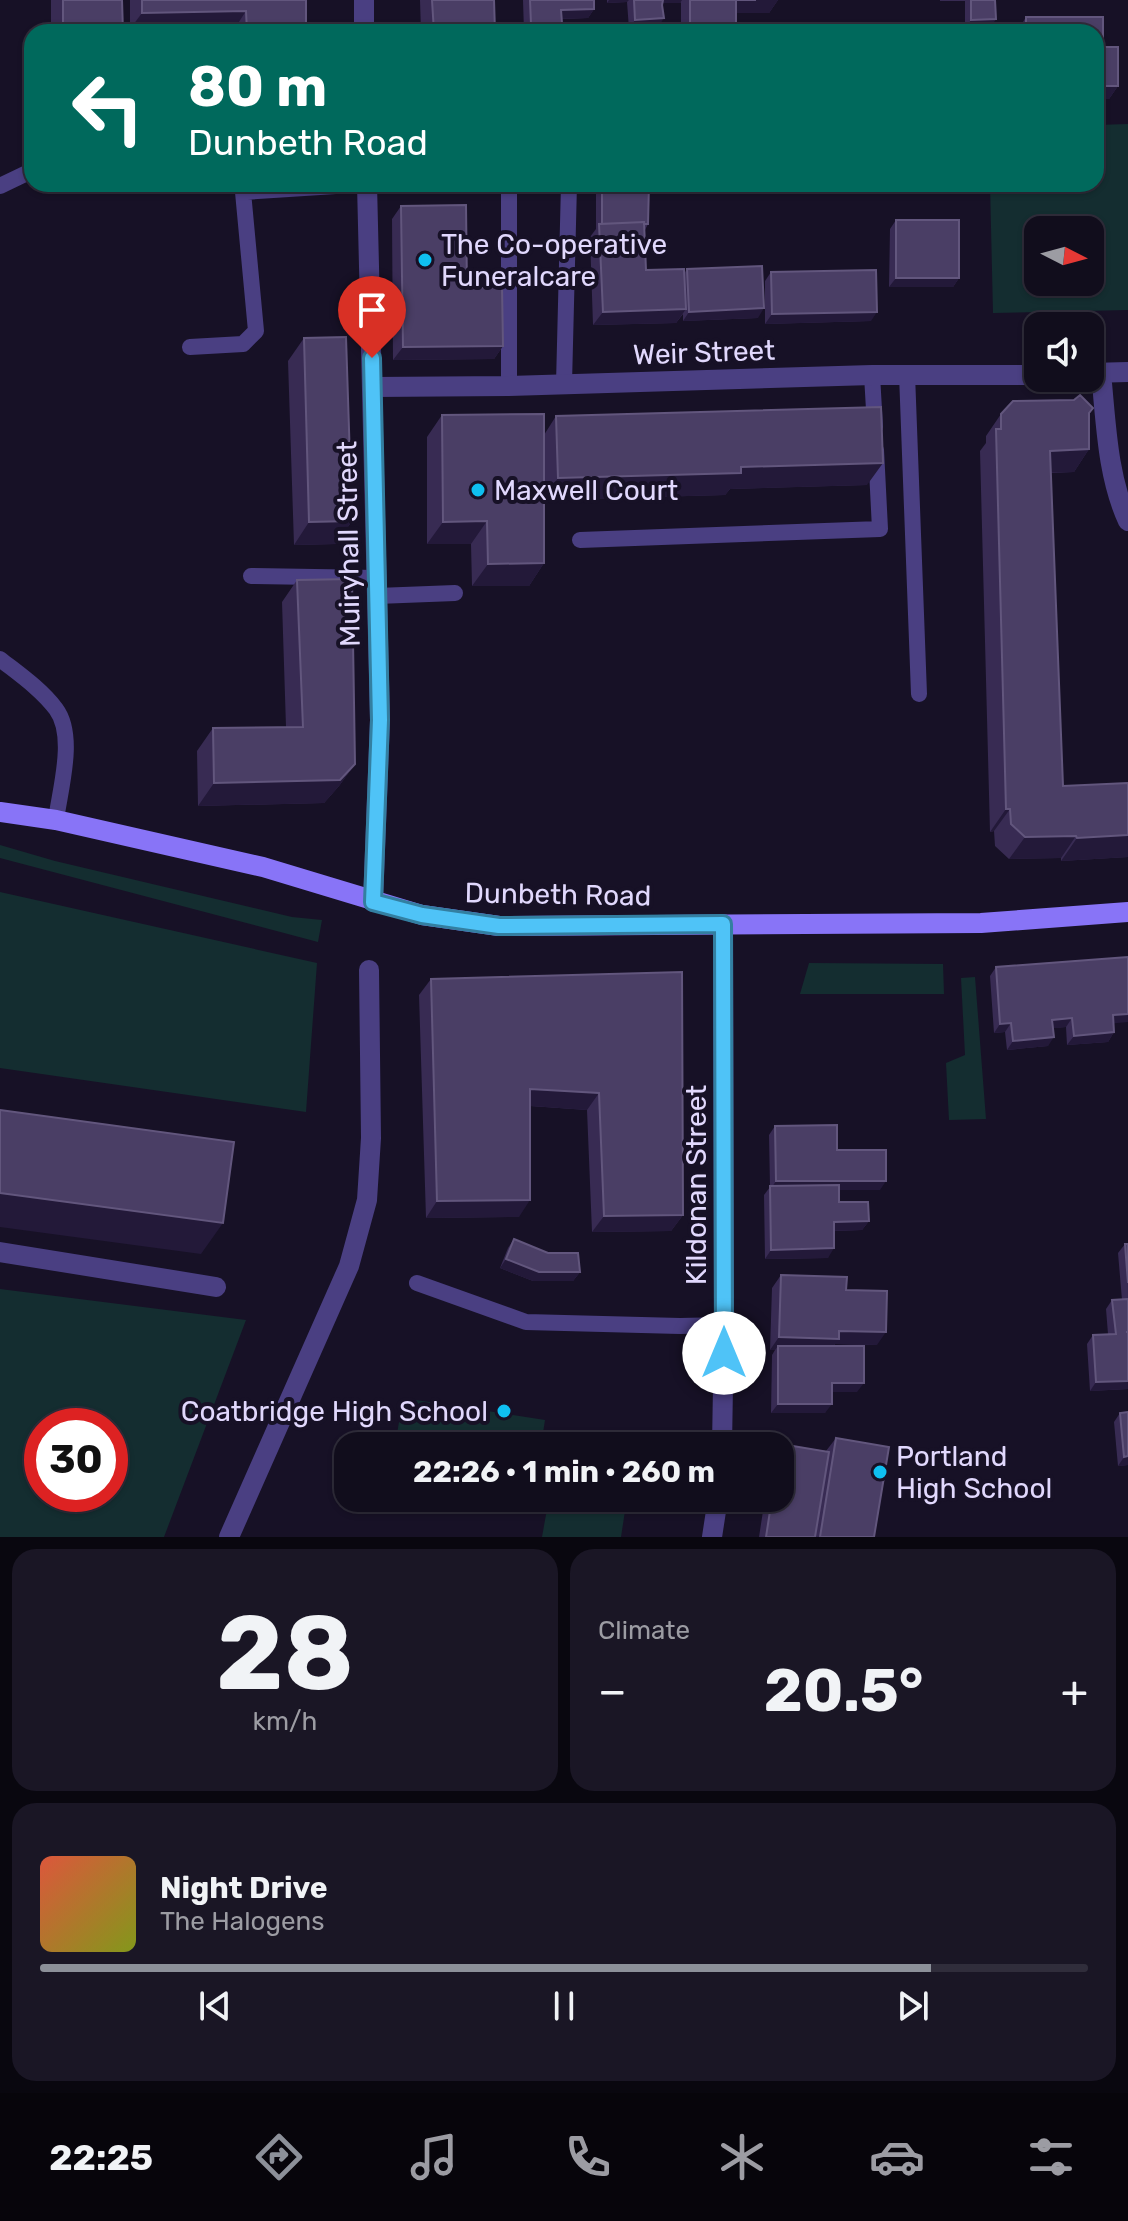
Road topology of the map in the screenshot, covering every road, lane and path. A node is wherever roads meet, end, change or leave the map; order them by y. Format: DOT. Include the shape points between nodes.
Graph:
graph roads {
  1 [pos="364,0"];
  2 [pos="364,24"];
  3 [pos="24,174"];
  4 [pos="0,186"];
  5 [pos="241,192"];
  6 [pos="367,192"];
  7 [pos="509,192"];
  8 [pos="569,192"];
  9 [pos="190,347"];
  10 [pos="1128,372"];
  11 [pos="1104,373"];
  12 [pos="907,374"];
  13 [pos="872,375"];
  14 [pos="1024,375"];
  15 [pos="564,384"];
  16 [pos="509,386"];
  17 [pos="373,387"];
  18 [pos="1099,392"];
  19 [pos="1128,521"];
  20 [pos="580,540"];
  21 [pos="251,576"];
  22 [pos="376,587"];
  23 [pos="455,593"];
  24 [pos="0,659"];
  25 [pos="919,694"];
  26 [pos="0,812"];
  27 [pos="56,820"];
  28 [pos="373,902"];
  29 [pos="1128,912"];
  30 [pos="723,924"];
  31 [pos="369,970"];
  32 [pos="0,1252"];
  33 [pos="417,1283"];
  34 [pos="216,1287"];
  35 [pos="724,1325"];
  36 [pos="722,1432"];
  37 [pos="716,1512"];
  38 [pos="229,1537"];
  39 [pos="712,1537"];
  1 -- 2 [label="street"];
  3 -- 4 [label="lane"];
  5 -- 9 [label="lane" via="256,331 243,344"];
  6 -- 17 [label="street, Muiryhall Street"];
  7 -- 16 [label="lane"];
  8 -- 15 [label="lane"];
  10 -- 11 [label="street"];
  12 -- 13 [label="street, Weir Street"];
  12 -- 14 [label="street, Weir Street"];
  12 -- 25 [label="lane"];
  13 -- 15 [label="street, Weir Street"];
  13 -- 20 [label="lane" via="880,529"];
  15 -- 16 [label="street, Weir Street"];
  16 -- 17 [label="street, Weir Street"];
  17 -- 22 [label="street, Muiryhall Street"];
  18 -- 19 [label="street"];
  21 -- 22 [label="lane"];
  22 -- 23 [label="lane"];
  22 -- 28 [label="street, Muiryhall Street" via="380,720"];
  24 -- 27 [label="lane" via="58,711 66,732"];
  26 -- 27 [label="main road, Dunbeth Road"];
  27 -- 28 [label="main road, Dunbeth Road" via="263,867"];
  28 -- 30 [label="main road, Dunbeth Road" via="499,926"];
  29 -- 30 [label="main road, Dunbeth Road" via="981,923"];
  30 -- 35 [label="street, Kildonan Street"];
  31 -- 38 [label="street" via="367,1200 349,1266"];
  32 -- 34 [label="street"];
  33 -- 35 [label="lane" via="526,1322"];
  35 -- 36 [label="street, Kildonan Street"];
  37 -- 39 [label="street"];
}
